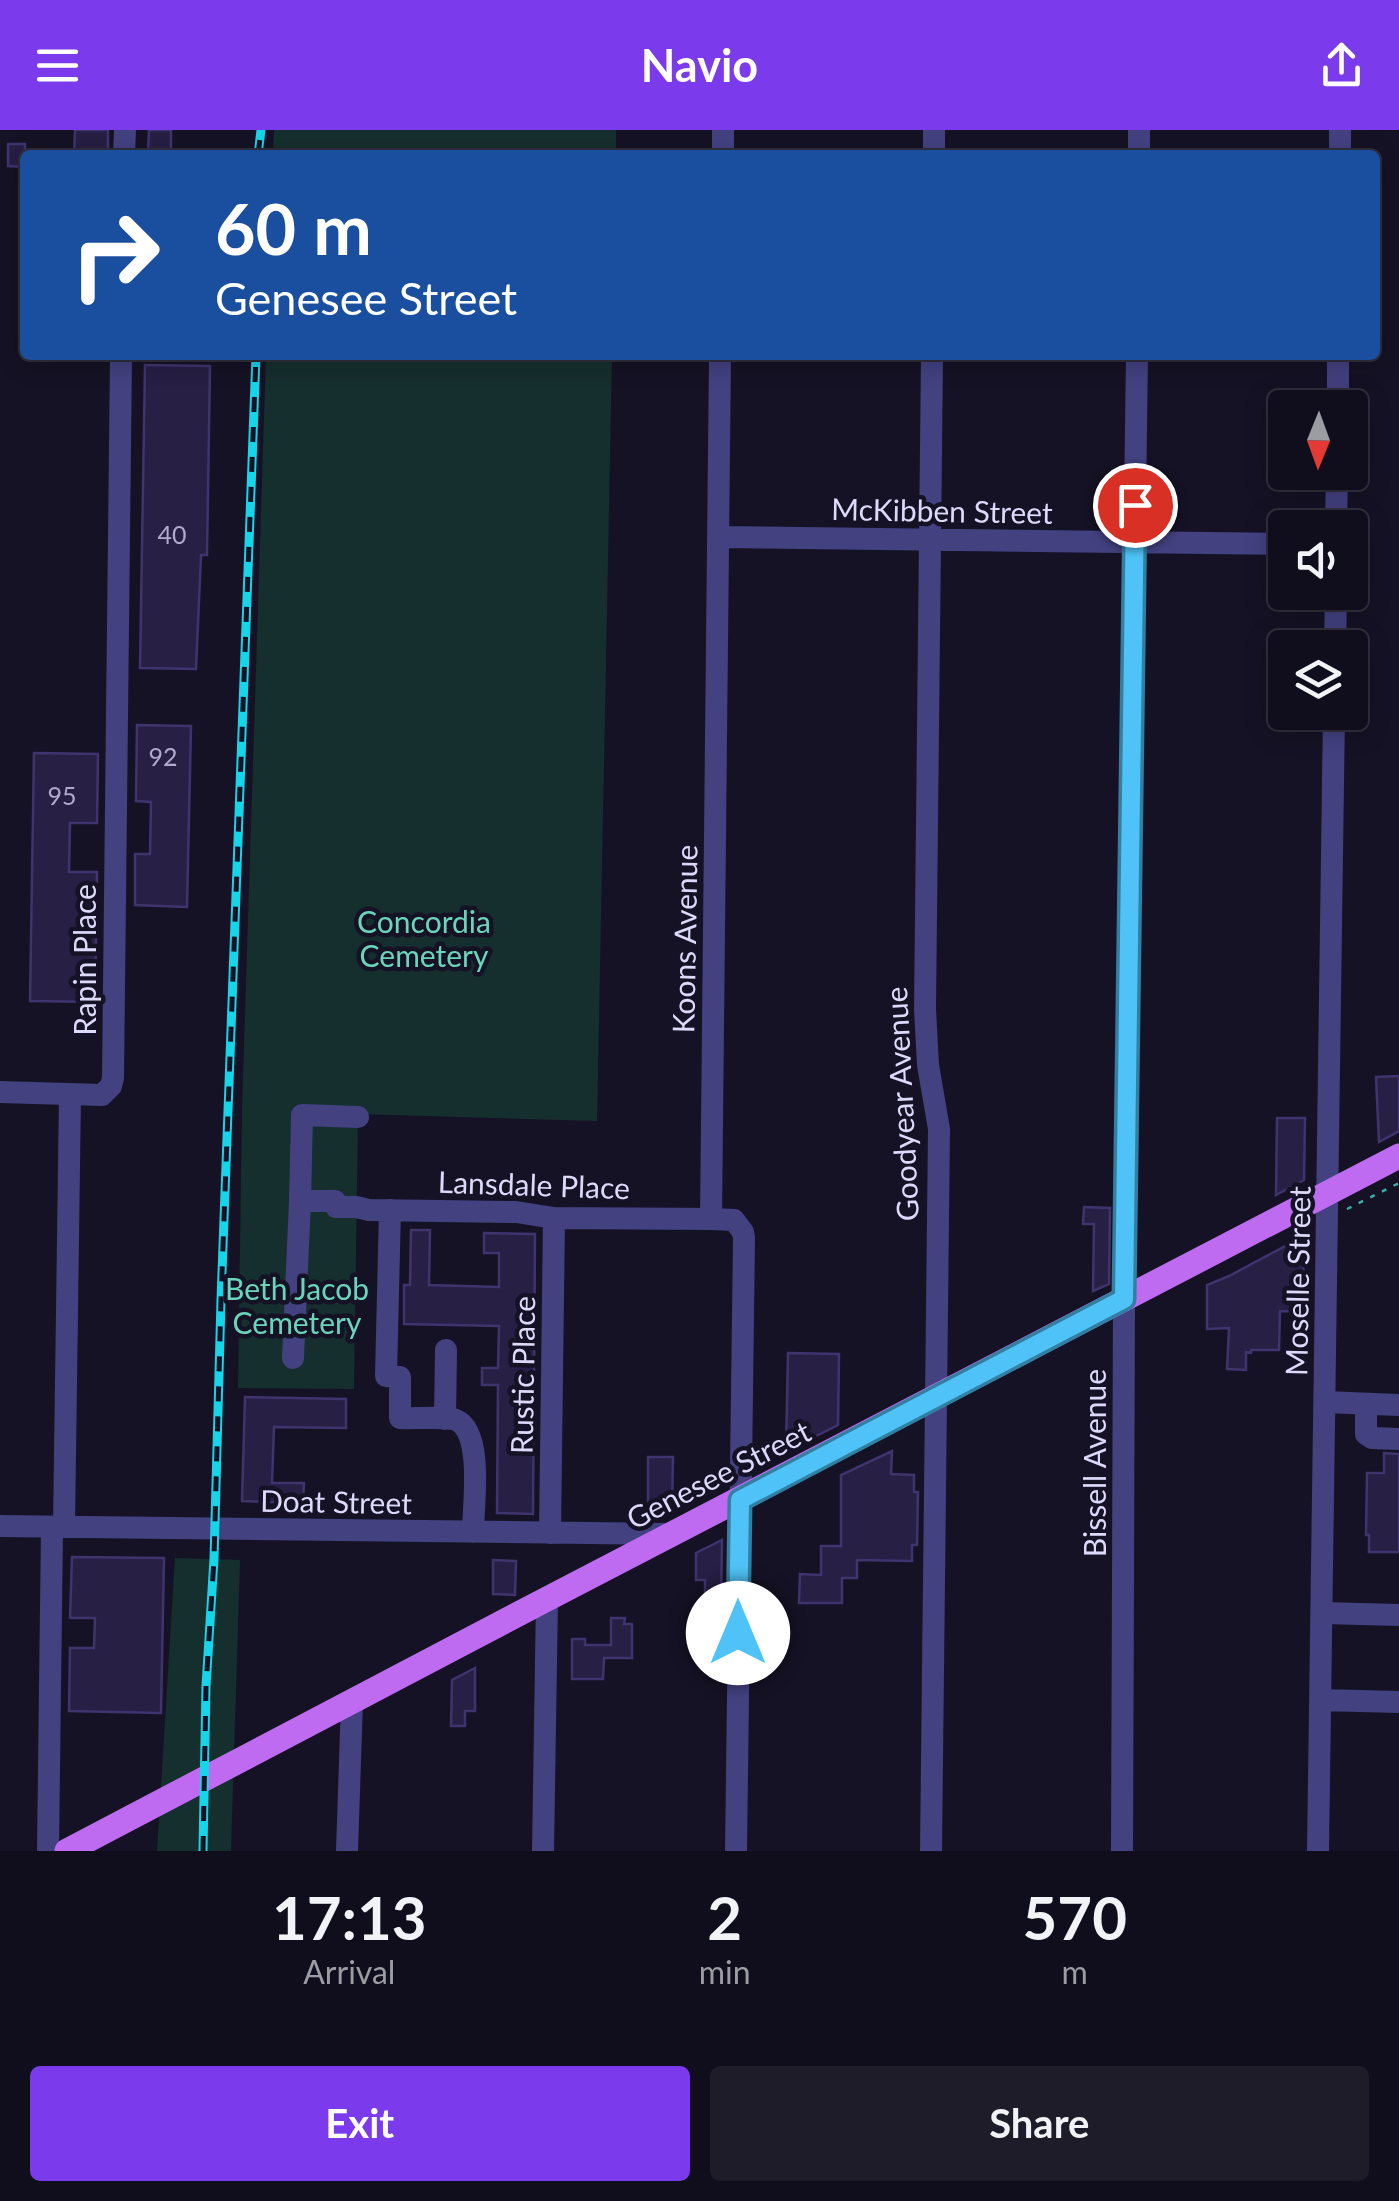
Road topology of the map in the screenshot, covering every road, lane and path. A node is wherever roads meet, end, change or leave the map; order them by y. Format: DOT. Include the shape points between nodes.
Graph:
graph roads {
  1 [pos="121,360"];
  2 [pos="720,360"];
  3 [pos="932,360"];
  4 [pos="1137,360"];
  5 [pos="1338,360"];
  6 [pos="1338,390"];
  7 [pos="718,537"];
  8 [pos="930,540"];
  9 [pos="1135,542"];
  10 [pos="1268,544"];
  11 [pos="1334,730"];
  12 [pos="0,1092"];
  13 [pos="70,1095"];
  14 [pos="358,1116"];
  15 [pos="1399,1156"];
  16 [pos="1399,1182"];
  17 [pos="300,1201"];
  18 [pos="1337,1202"];
  19 [pos="372,1209"];
  20 [pos="554,1218"];
  21 [pos="711,1219"];
  22 [pos="1124,1299"];
  23 [pos="446,1350"];
  24 [pos="293,1358"];
  25 [pos="936,1398"];
  26 [pos="1325,1402"];
  27 [pos="1366,1404"];
  28 [pos="1399,1405"];
  29 [pos="445,1419"];
  30 [pos="1399,1439"];
  31 [pos="740,1500"];
  32 [pos="0,1526"];
  33 [pos="58,1527"];
  34 [pos="473,1532"];
  35 [pos="550,1533"];
  36 [pos="671,1534"];
  37 [pos="547,1599"];
  38 [pos="1323,1614"];
  39 [pos="1399,1615"];
  40 [pos="1321,1700"];
  41 [pos="352,1701"];
  42 [pos="1399,1702"];
  43 [pos="48,1851"];
  44 [pos="67,1851"];
  45 [pos="348,1851"];
  46 [pos="543,1851"];
  47 [pos="736,1851"];
  48 [pos="932,1851"];
  49 [pos="1122,1851"];
  50 [pos="1318,1851"];
  1 -- 13 [label="street, Rapin Place" via="113,1078 102,1096"];
  2 -- 7 [label="street, Koons Avenue"];
  3 -- 8 [label="street, Goodyear Avenue"];
  4 -- 9 [label="street, Bissell Avenue"];
  5 -- 6 [label="street"];
  7 -- 8 [label="street, McKibben Street"];
  7 -- 21 [label="street, Koons Avenue"];
  8 -- 9 [label="street, McKibben Street"];
  8 -- 25 [label="street, Goodyear Avenue" via="924,1008 939,1124"];
  9 -- 10 [label="street, McKibben Street"];
  9 -- 22 [label="street, Bissell Avenue"];
  11 -- 18 [label="street, Moselle Street"];
  12 -- 13 [label="street"];
  13 -- 33 [label="street"];
  14 -- 17 [label="street" via="302,1115"];
  15 -- 18 [label="main road, Genesee Street"];
  16 -- 18 [label="path"];
  17 -- 19 [label="street, Lansdale Place"];
  17 -- 24 [label="street"];
  18 -- 22 [label="main road, Genesee Street"];
  18 -- 26 [label="street, Moselle Street"];
  19 -- 20 [label="street, Lansdale Place"];
  19 -- 29 [label="street" via="386,1376 400,1377 400,1418"];
  20 -- 21 [label="street, Lansdale Place"];
  20 -- 35 [label="street, Rustic Place"];
  21 -- 31 [label="street" via="734,1220 744,1238"];
  22 -- 25 [label="main road, Genesee Street"];
  22 -- 49 [label="street, Bissell Avenue"];
  23 -- 29 [label="street"];
  25 -- 31 [label="main road, Genesee Street"];
  25 -- 48 [label="street, Goodyear Avenue"];
  26 -- 27 [label="street"];
  26 -- 38 [label="street, Moselle Street"];
  27 -- 28 [label="street"];
  27 -- 30 [label="street" via="1366,1434"];
  29 -- 34 [label="street" via="468,1430 474,1448"];
  31 -- 36 [label="main road, Genesee Street"];
  31 -- 47 [label="street"];
  32 -- 33 [label="street, Doat Street"];
  33 -- 34 [label="street, Doat Street"];
  33 -- 43 [label="street"];
  34 -- 35 [label="street, Doat Street"];
  35 -- 36 [label="street, Doat Street"];
  36 -- 37 [label="main road, Genesee Street"];
  37 -- 41 [label="main road, Genesee Street"];
  37 -- 46 [label="street"];
  38 -- 39 [label="street"];
  38 -- 40 [label="street, Moselle Street"];
  40 -- 42 [label="street"];
  40 -- 50 [label="street, Moselle Street"];
  41 -- 44 [label="main road, Genesee Street"];
  41 -- 45 [label="street"];
}
